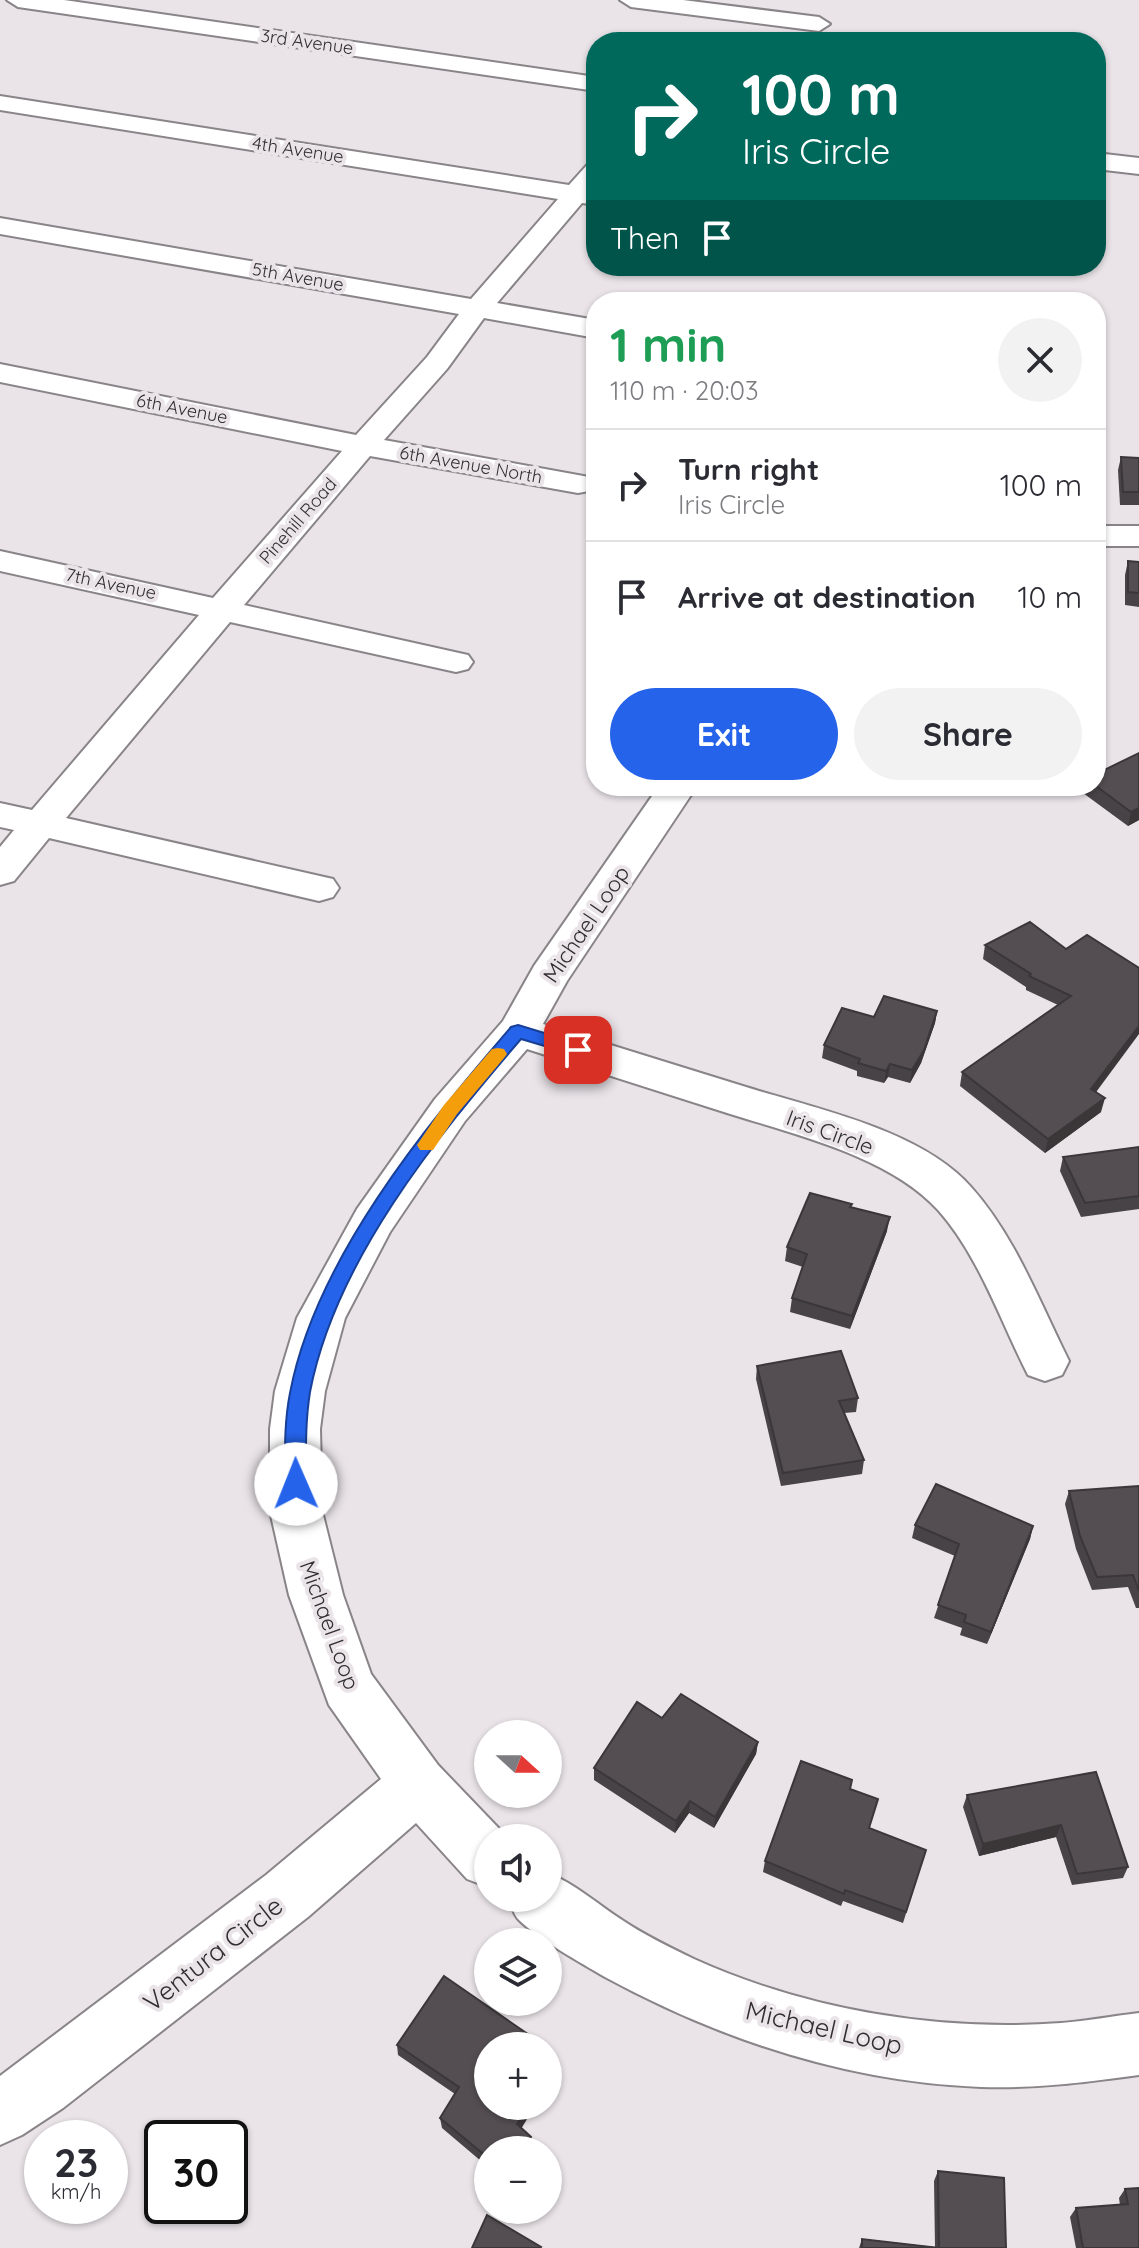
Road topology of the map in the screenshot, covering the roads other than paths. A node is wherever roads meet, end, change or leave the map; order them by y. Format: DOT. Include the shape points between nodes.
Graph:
graph roads {
  1 [pos="18,0"];
  2 [pos="631,0"];
  3 [pos="737,6"];
  4 [pos="819,24"];
  5 [pos="714,32"];
  6 [pos="586,83"];
  7 [pos="0,103"];
  8 [pos="1106,162"];
  9 [pos="1139,166"];
  10 [pos="586,187"];
  11 [pos="586,190"];
  12 [pos="0,226"];
  13 [pos="476,310"];
  14 [pos="586,327"];
  15 [pos="0,373"];
  16 [pos="364,446"];
  17 [pos="578,484"];
  18 [pos="1106,536"];
  19 [pos="1139,536"];
  20 [pos="0,561"];
  21 [pos="222,608"];
  22 [pos="456,662"];
  23 [pos="671,796"];
  24 [pos="0,815"];
  25 [pos="41,824"];
  26 [pos="0,872"];
  27 [pos="319,888"];
  28 [pos="518,1031"];
  29 [pos="1045,1361"];
  30 [pos="418,1784"];
  31 [pos="474,1844"];
  32 [pos="556,1912"];
  33 [pos="1139,2044"];
  34 [pos="0,2113"];
  1 -- 6 [label="street, 3rd Avenue"];
  2 -- 3 [label="street"];
  3 -- 4 [label="street"];
  3 -- 5 [label="street"];
  7 -- 10 [label="street, 4th Avenue"];
  8 -- 9 [label="street"];
  11 -- 13 [label="street, Pinehill Road"];
  12 -- 13 [label="street, 5th Avenue"];
  13 -- 14 [label="street, 5th Avenue"];
  13 -- 16 [label="street, Pinehill Road"];
  15 -- 16 [label="street, 6th Avenue"];
  16 -- 17 [label="street, 6th Avenue North"];
  16 -- 21 [label="street, Pinehill Road"];
  18 -- 19 [label="street"];
  20 -- 21 [label="street, 7th Avenue"];
  21 -- 22 [label="street, 7th Avenue"];
  21 -- 25 [label="street, Pinehill Road"];
  23 -- 28 [label="street, Michael Loop" via="549,976"];
  24 -- 25 [label="street"];
  25 -- 26 [label="street, Pinehill Road"];
  25 -- 27 [label="street"];
  28 -- 29 [label="street, Iris Circle" via="830,1130 916,1168 952,1196 977,1230"];
  28 -- 30 [label="street, Michael Loop" via="450,1110 373,1221 321,1318 300,1391 296,1511 316,1595 348,1687"];
  30 -- 31 [label="street, Michael Loop"];
  30 -- 34 [label="street, Ventura Circle" via="275,1906"];
  32 -- 33 [label="street, Michael Loop" via="644,1968 711,2000 838,2036 975,2055 1042,2056"];
}
